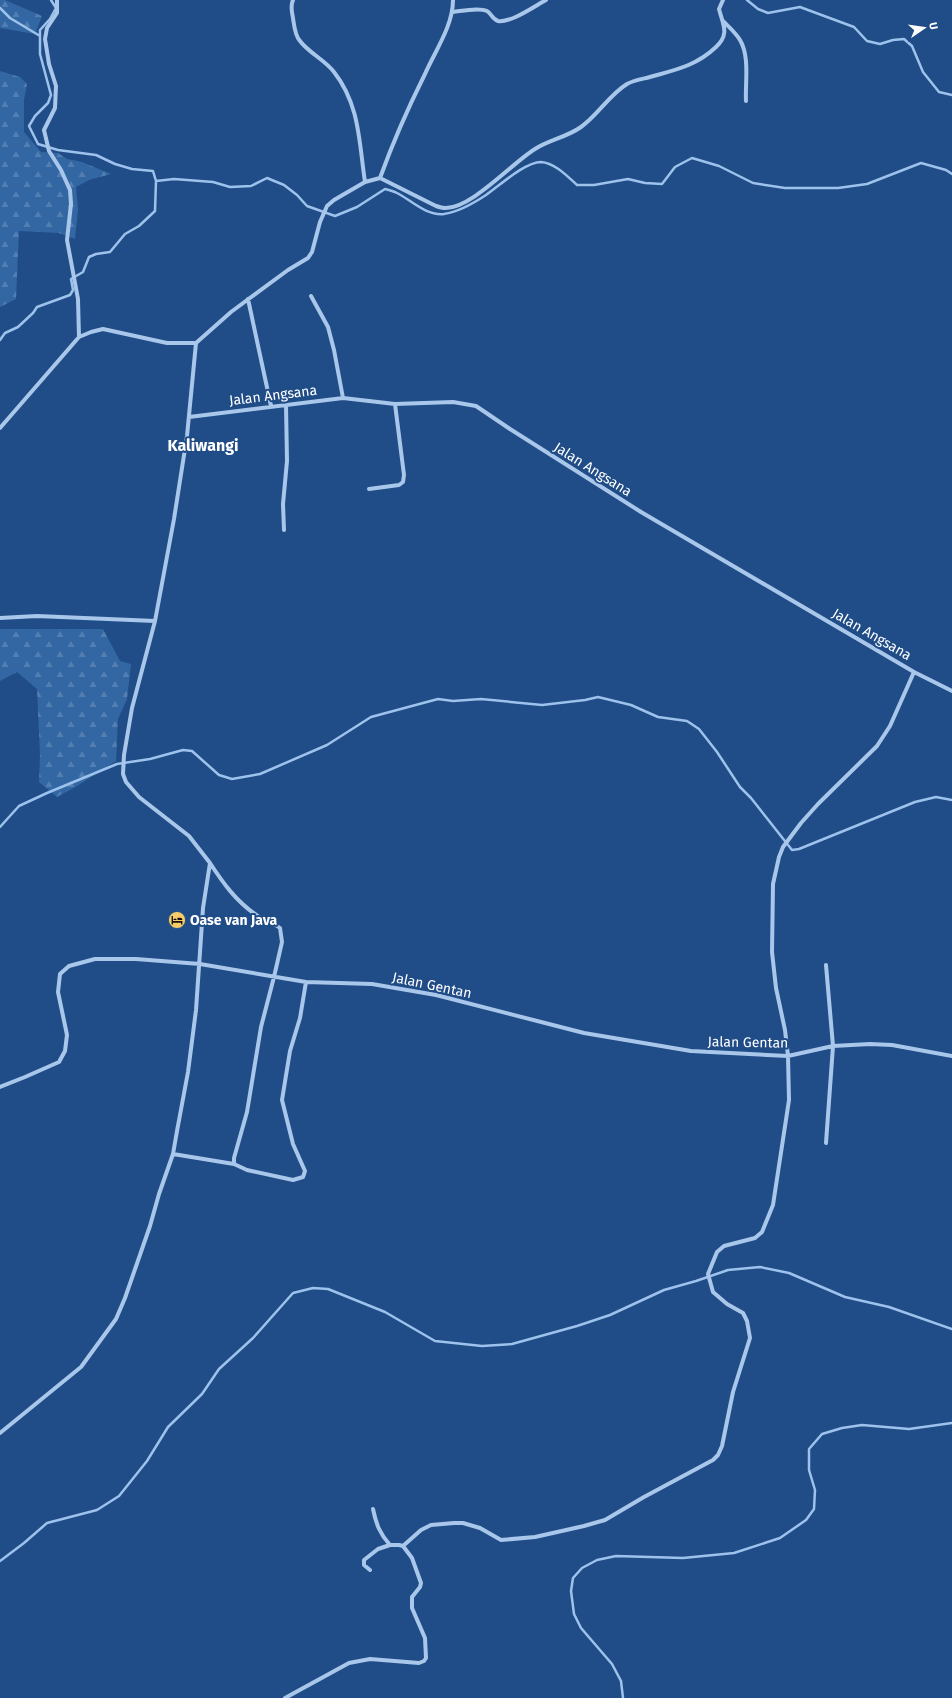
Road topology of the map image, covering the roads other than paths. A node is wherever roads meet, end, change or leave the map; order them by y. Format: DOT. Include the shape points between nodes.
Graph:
graph roads {
  1 [pos="57,0"];
  2 [pos="293,0"];
  3 [pos="453,0"];
  4 [pos="546,0"];
  5 [pos="722,0"];
  6 [pos="453,12"];
  7 [pos="722,20"];
  8 [pos="746,101"];
  9 [pos="380,178"];
  10 [pos="365,182"];
  11 [pos="311,296"];
  12 [pos="248,299"];
  13 [pos="79,337"];
  14 [pos="196,343"];
  15 [pos="343,398"];
  16 [pos="395,404"];
  17 [pos="286,405"];
  18 [pos="271,406"];
  19 [pos="189,417"];
  20 [pos="0,428"];
  21 [pos="369,489"];
  22 [pos="284,530"];
  23 [pos="0,618"];
  24 [pos="155,621"];
  25 [pos="914,672"];
  26 [pos="952,691"];
  27 [pos="210,864"];
  28 [pos="200,964"];
  29 [pos="826,965"];
  30 [pos="274,977"];
  31 [pos="306,982"];
  32 [pos="833,1046"];
  33 [pos="788,1056"];
  34 [pos="952,1056"];
  35 [pos="0,1087"];
  36 [pos="826,1143"];
  37 [pos="172,1154"];
  38 [pos="234,1164"];
  39 [pos="0,1433"];
  40 [pos="373,1509"];
  41 [pos="390,1545"];
  42 [pos="403,1546"];
  43 [pos="370,1570"];
  44 [pos="285,1698"];
  1 -- 13 [label="street" via="58,12 47,28 45,39 56,86 55,108 44,130 49,151 70,190 67,240 78,300"];
  2 -- 10 [label="street" via="291,4 294,25 299,40 334,71 354,108 360,134"];
  3 -- 6 [label="street"];
  4 -- 6 [label="street" via="499,21 481,10"];
  5 -- 7 [label="street" via="719,9"];
  6 -- 9 [label="street" via="395,136"];
  7 -- 8 [label="street" via="739,38 746,56"];
  7 -- 9 [label="street" via="725,35 705,57 691,66 628,84 582,126 535,149 492,183 455,207 436,206"];
  9 -- 10 [label="street"];
  10 -- 12 [label="street" via="339,196 327,206 320,222 314,249 308,258"];
  11 -- 15 [label="street" via="328,327"];
  12 -- 14 [label="street"];
  12 -- 18 [label="street"];
  13 -- 14 [label="street" via="102,329 167,343"];
  13 -- 20 [label="street"];
  14 -- 19 [label="street"];
  15 -- 16 [label="street, Jalan Angsana"];
  15 -- 17 [label="street, Jalan Angsana"];
  16 -- 21 [label="street" via="403,482 399,485"];
  16 -- 25 [label="street, Jalan Angsana" via="453,402 476,406 641,512"];
  17 -- 18 [label="street, Jalan Angsana"];
  17 -- 22 [label="street" via="288,461 283,504"];
  18 -- 19 [label="street, Jalan Angsana"];
  19 -- 24 [label="street"];
  23 -- 24 [label="street" via="37,616"];
  24 -- 27 [label="street" via="132,708 123,766 126,782 139,797 189,836"];
  25 -- 26 [label="street, Jalan Angsana"];
  25 -- 33 [label="street" via="890,726 877,746 818,804 783,847 773,884 772,952"];
  27 -- 28 [label="street" via="203,908"];
  27 -- 30 [label="street" via="240,902 257,916 280,928 282,942"];
  28 -- 30 [label="street, Jalan Gentan"];
  28 -- 35 [label="street, Jalan Gentan" via="95,959 68,966 60,974 58,992 67,1035 65,1051 59,1062"];
  28 -- 37 [label="street" via="188,1072"];
  29 -- 32 [label="street"];
  30 -- 31 [label="street, Jalan Gentan"];
  30 -- 38 [label="street" via="261,1027 247,1112"];
  31 -- 33 [label="street, Jalan Gentan" via="372,984 429,994 584,1033 691,1051"];
  31 -- 38 [label="street" via="300,1018 290,1050 282,1100 293,1144 305,1171 303,1177 293,1180 247,1170"];
  32 -- 33 [label="street, Jalan Gentan"];
  32 -- 34 [label="street, Jalan Gentan" via="892,1045"];
  32 -- 36 [label="street"];
  33 -- 42 [label="street" via="789,1100 773,1205 762,1232 755,1238 724,1246 717,1252 708,1274 713,1292 743,1313 750,1338 733,1392 718,1455 605,1520 535,1537 501,1540 480,1528 454,1522 431,1525"];
  37 -- 38 [label="street"];
  37 -- 39 [label="street" via="126,1298 116,1319 81,1367"];
  40 -- 41 [label="street" via="376,1525"];
  41 -- 42 [label="street"];
  41 -- 43 [label="street" via="378,1549 364,1560 364,1564"];
  42 -- 44 [label="street" via="412,1558 421,1583 412,1597 412,1608 425,1638 424,1661 419,1663 370,1658 349,1663"];
}
